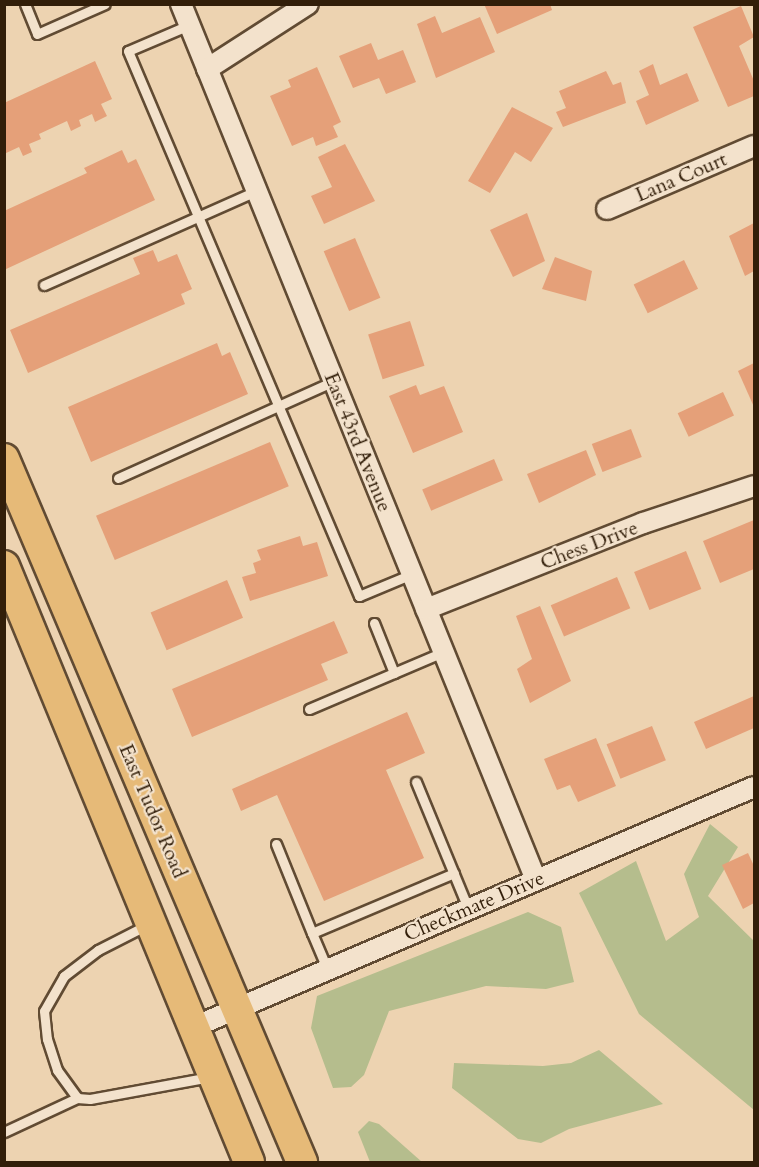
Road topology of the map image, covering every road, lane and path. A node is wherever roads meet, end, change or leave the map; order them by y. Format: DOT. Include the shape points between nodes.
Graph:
graph roads {
  1 [pos="25,4"];
  2 [pos="105,4"];
  3 [pos="181,4"];
  4 [pos="308,4"];
  5 [pos="189,25"];
  6 [pos="207,69"];
  7 [pos="754,146"];
  8 [pos="256,191"];
  9 [pos="607,209"];
  10 [pos="198,217"];
  11 [pos="44,285"];
  12 [pos="334,381"];
  13 [pos="278,406"];
  14 [pos="4,459"];
  15 [pos="118,477"];
  16 [pos="754,486"];
  17 [pos="4,566"];
  18 [pos="412,574"];
  19 [pos="426,609"];
  20 [pos="374,623"];
  21 [pos="443,652"];
  22 [pos="394,673"];
  23 [pos="309,709"];
  24 [pos="416,782"];
  25 [pos="754,787"];
  26 [pos="276,844"];
  27 [pos="454,873"];
  28 [pos="536,880"];
  29 [pos="468,908"];
  30 [pos="152,923"];
  31 [pos="312,933"];
  32 [pos="327,969"];
  33 [pos="237,1007"];
  34 [pos="194,1027"];
  35 [pos="214,1076"];
  36 [pos="77,1098"];
  37 [pos="4,1132"];
  38 [pos="249,1162"];
  39 [pos="302,1162"];
  1 -- 2 [label="lane" via="37,34"];
  3 -- 5 [label="street, East 43rd Avenue"];
  4 -- 6 [label="street"];
  5 -- 6 [label="street, East 43rd Avenue"];
  5 -- 10 [label="lane" via="128,51"];
  6 -- 8 [label="street, East 43rd Avenue"];
  7 -- 9 [label="street, Lana Court"];
  8 -- 10 [label="lane"];
  8 -- 12 [label="street, East 43rd Avenue"];
  10 -- 11 [label="lane"];
  10 -- 13 [label="lane"];
  12 -- 13 [label="lane"];
  12 -- 18 [label="street, East 43rd Avenue"];
  13 -- 15 [label="lane"];
  13 -- 18 [label="lane" via="359,596"];
  14 -- 33 [label="main road, East Tudor Road"];
  16 -- 19 [label="street, Chess Drive" via="643,523"];
  17 -- 30 [label="main road"];
  18 -- 19 [label="street, East 43rd Avenue"];
  19 -- 21 [label="street, East 43rd Avenue"];
  20 -- 22 [label="lane"];
  21 -- 22 [label="lane"];
  21 -- 28 [label="street, East 43rd Avenue"];
  22 -- 23 [label="lane"];
  24 -- 27 [label="lane"];
  25 -- 28 [label="street, Checkmate Drive"];
  26 -- 31 [label="lane"];
  27 -- 29 [label="lane"];
  27 -- 31 [label="lane"];
  28 -- 29 [label="street, Checkmate Drive"];
  29 -- 32 [label="street, Checkmate Drive"];
  30 -- 34 [label="main road"];
  30 -- 36 [label="lane" via="98,950 64,976 44,1011 47,1039 57,1070"];
  31 -- 32 [label="lane"];
  32 -- 33 [label="street, Checkmate Drive"];
  33 -- 34 [label="street, Checkmate Drive"];
  33 -- 39 [label="main road, East Tudor Road"];
  34 -- 35 [label="main road"];
  35 -- 36 [label="lane"];
  35 -- 38 [label="main road"];
  36 -- 37 [label="lane"];
}
